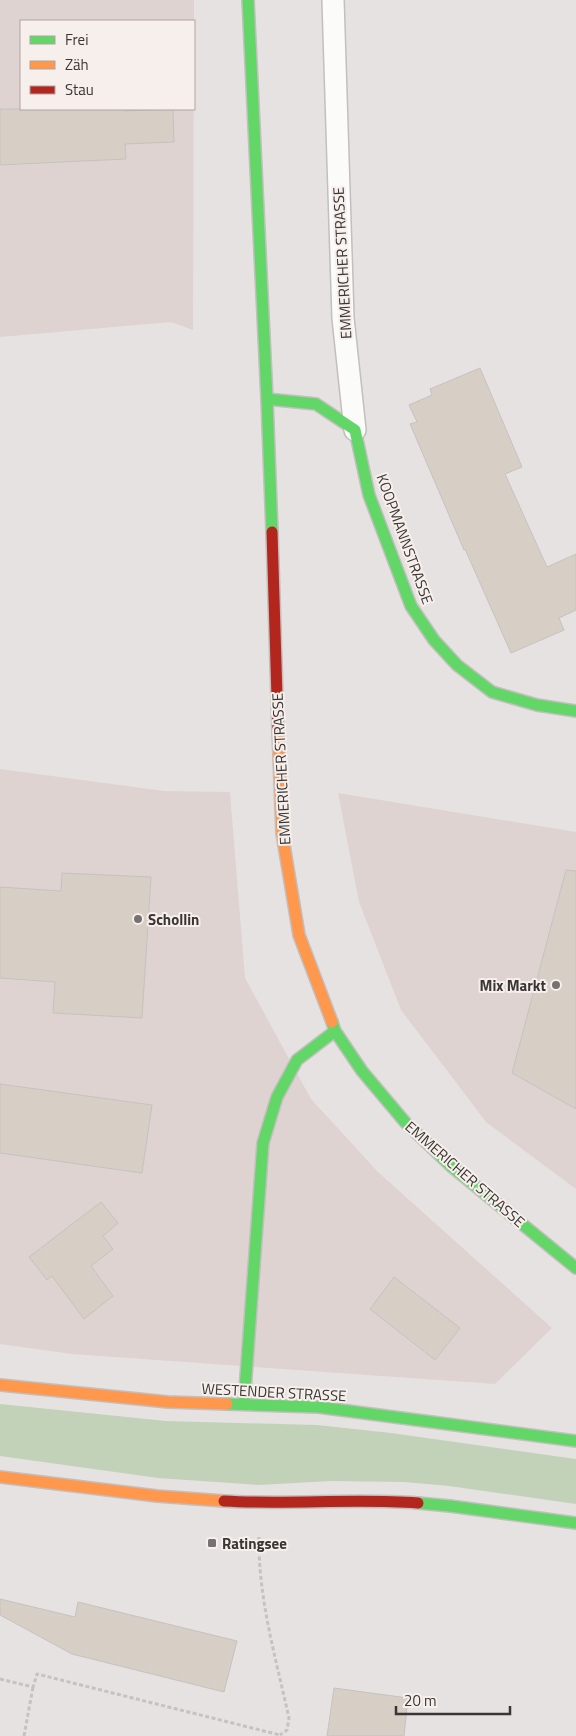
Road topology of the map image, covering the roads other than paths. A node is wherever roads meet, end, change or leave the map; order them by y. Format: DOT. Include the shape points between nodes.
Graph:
graph roads {
  1 [pos="248,0"];
  2 [pos="333,0"];
  3 [pos="267,399"];
  4 [pos="355,430"];
  5 [pos="576,712"];
  6 [pos="335,1032"];
  7 [pos="576,1268"];
  8 [pos="0,1385"];
  9 [pos="244,1404"];
  10 [pos="576,1441"];
  11 [pos="0,1477"];
  12 [pos="576,1523"];
  1 -- 3 [label="main road, EMMERICHER STRASSE"];
  2 -- 4 [label="lane, EMMERICHER STRASSE" via="343,318"];
  3 -- 4 [label="main road" via="316,404"];
  3 -- 6 [label="main road, EMMERICHER STRASSE" via="282,833 299,935"];
  4 -- 5 [label="main road, KOOPMANNSTRASSE" via="370,495 404,588 411,606 434,640 457,665 492,692"];
  6 -- 7 [label="main road, EMMERICHER STRASSE" via="362,1071 405,1122 451,1166"];
  6 -- 9 [label="main road" via="297,1060 277,1097 263,1144"];
  8 -- 9 [label="main road, WESTENDER STRASSE" via="168,1402"];
  9 -- 10 [label="main road, WESTENDER STRASSE" via="318,1407"];
  11 -- 12 [label="main road" via="157,1496 259,1503 402,1502"];
}
